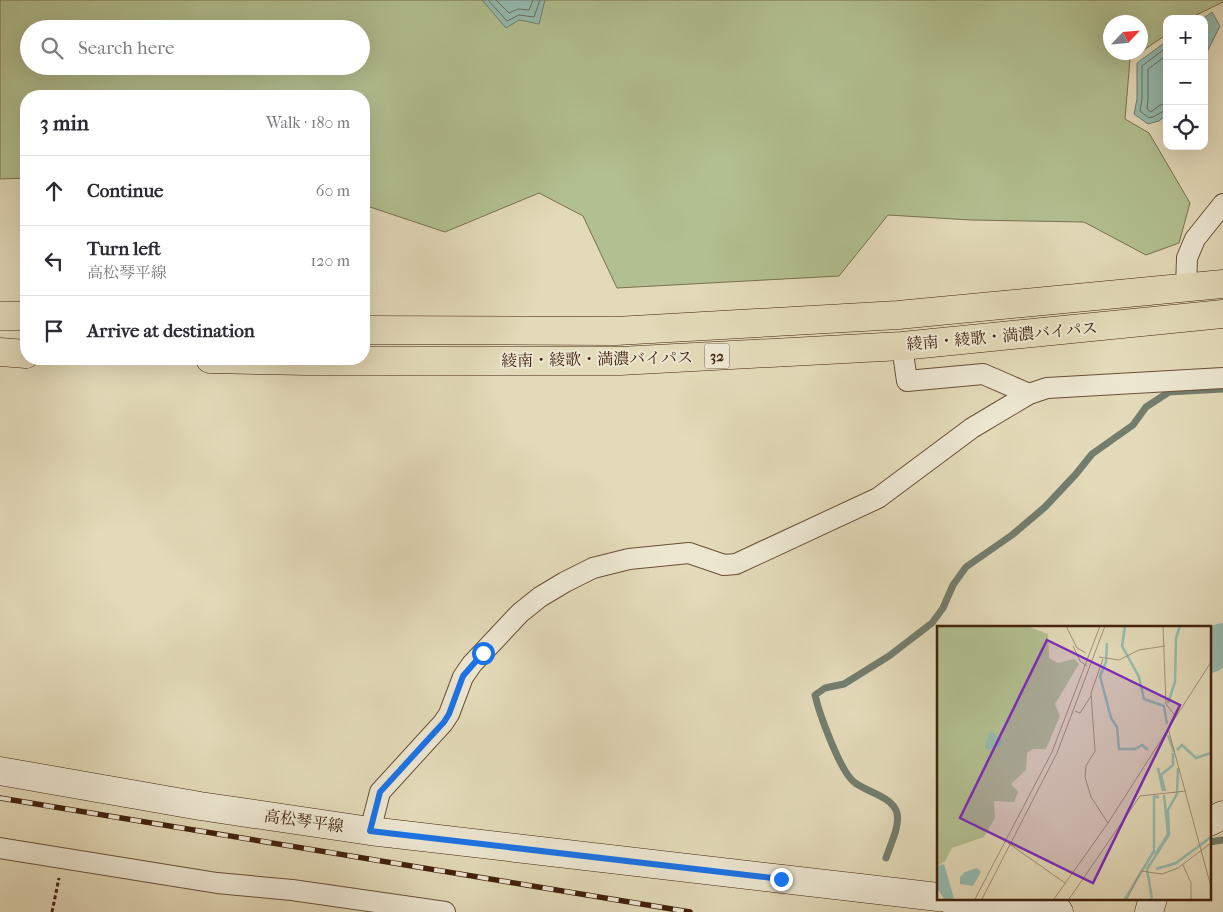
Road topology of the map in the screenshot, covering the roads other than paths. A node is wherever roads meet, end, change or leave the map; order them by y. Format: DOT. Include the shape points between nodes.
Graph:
graph roads {
  1 [pos="1223,204"];
  2 [pos="1223,284"];
  3 [pos="1186,288"];
  4 [pos="1223,314"];
  5 [pos="0,316"];
  6 [pos="20,316"];
  7 [pos="370,330"];
  8 [pos="902,346"];
  9 [pos="0,352"];
  10 [pos="20,354"];
  11 [pos="370,362"];
  12 [pos="1223,378"];
  13 [pos="1029,394"];
  14 [pos="0,771"];
  15 [pos="1223,816"];
  16 [pos="1210,822"];
  17 [pos="370,831"];
  18 [pos="0,848"];
  19 [pos="937,897"];
  20 [pos="962,900"];
  21 [pos="445,912"];
  22 [pos="1059,912"];
  1 -- 3 [label="street" via="1195,239 1187,258"];
  2 -- 3 [label="highway, 綾南・綾歌・満濃バイパス / 32"];
  3 -- 7 [label="highway, 綾南・綾歌・満濃バイパス / 32" via="898,315 616,331"];
  4 -- 8 [label="highway, 綾南・綾歌・満濃バイパス / 32"];
  5 -- 6 [label="highway"];
  8 -- 11 [label="highway, 綾南・綾歌・満濃バイパス / 32" via="620,361"];
  8 -- 13 [label="street" via="907,381 983,374"];
  9 -- 10 [label="highway"];
  12 -- 13 [label="street" via="1047,388"];
  13 -- 17 [label="street" via="972,428 878,498 736,564 724,565 689,553 629,559 593,568 540,597 503,630 463,676 444,722 380,792"];
  14 -- 17 [label="main road, 高松琴平線" via="200,806"];
  15 -- 16 [label="main road"];
  17 -- 19 [label="main road, 高松琴平線"];
  18 -- 21 [label="street" via="217,883 292,890"];
  20 -- 22 [label="main road"];
}
